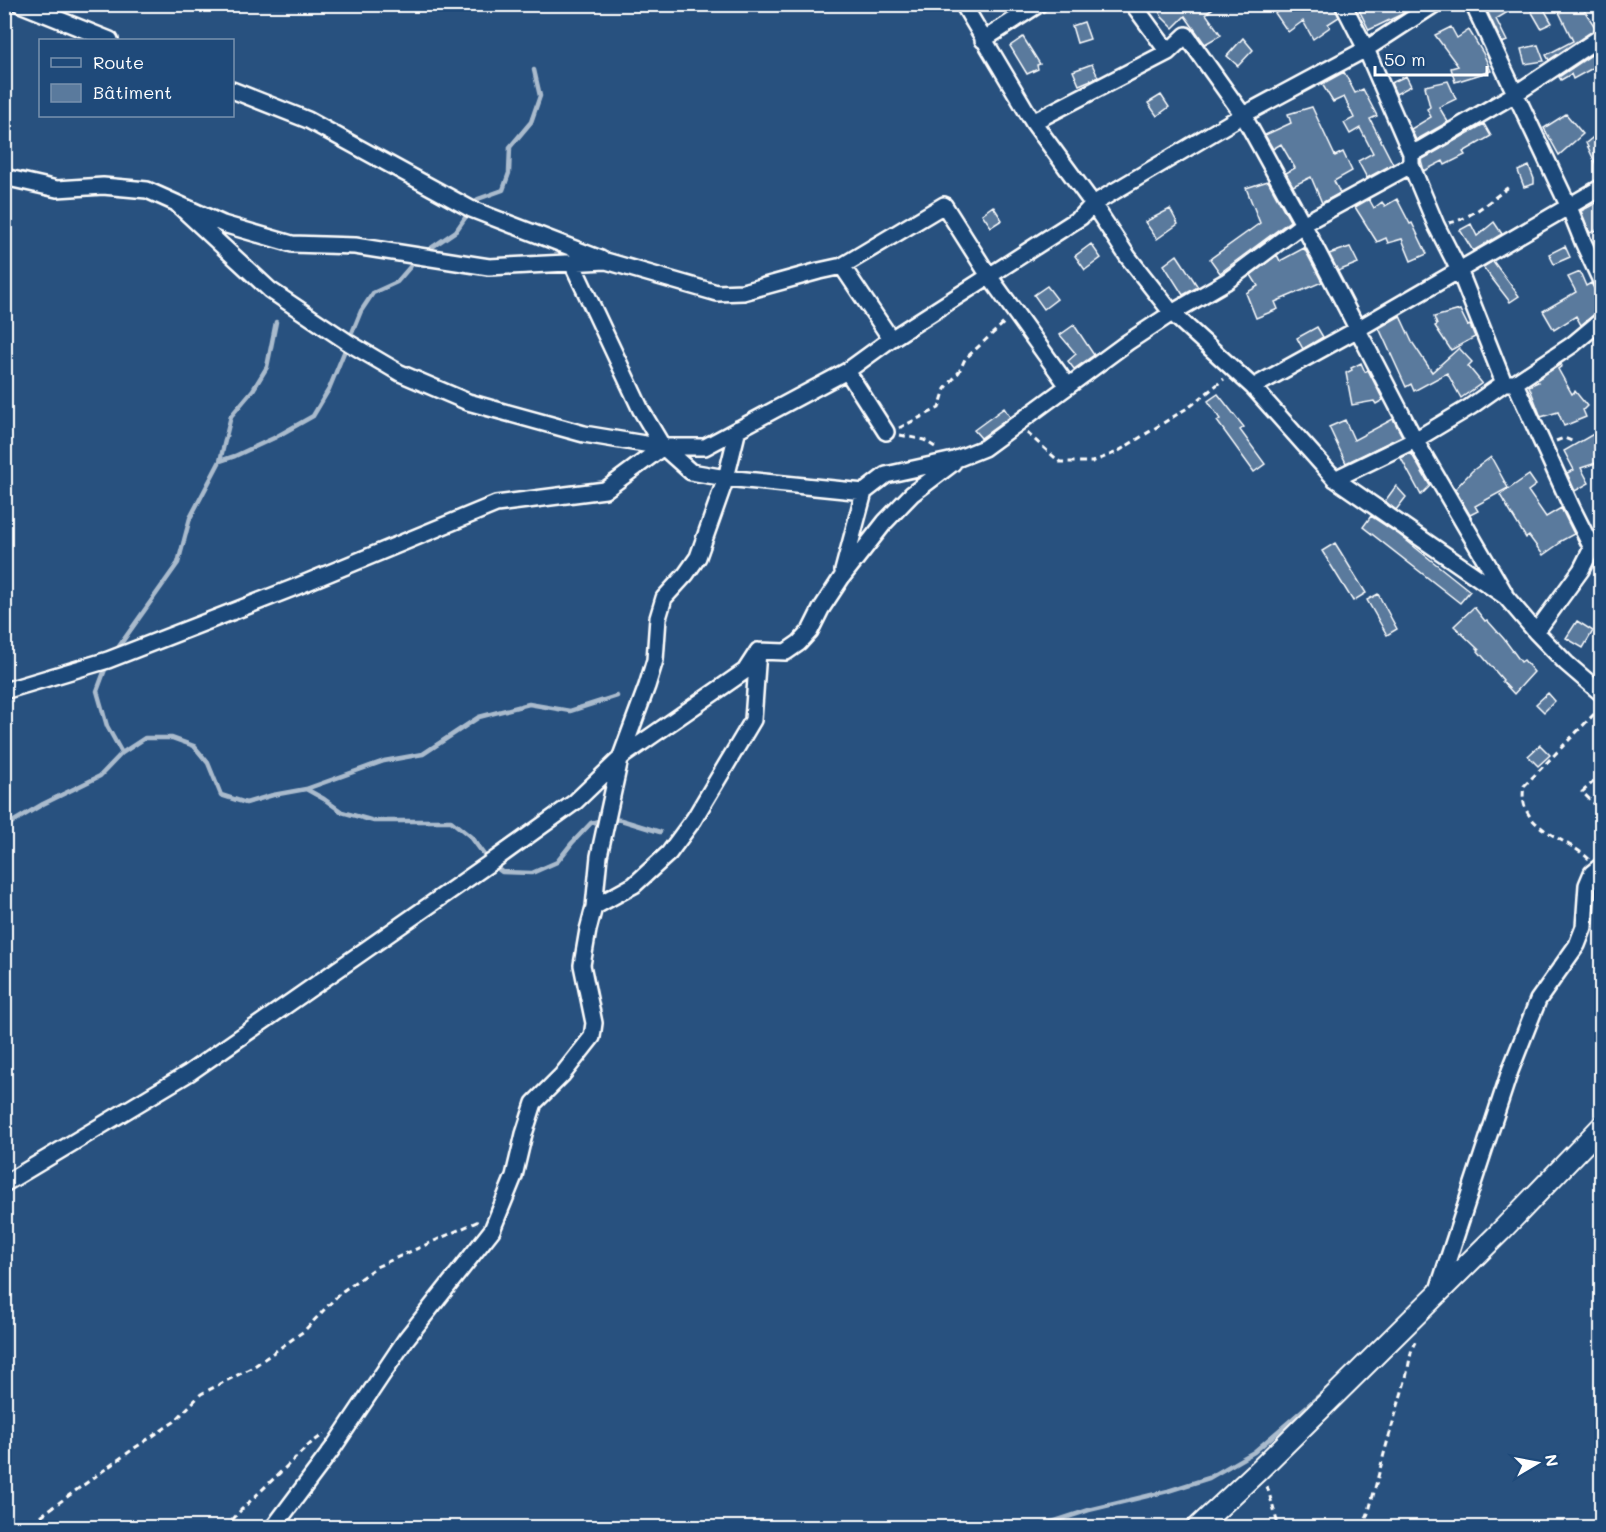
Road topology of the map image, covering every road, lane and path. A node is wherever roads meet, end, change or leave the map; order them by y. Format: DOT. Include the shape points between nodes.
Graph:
graph roads {
  1 [pos="20,4"];
  2 [pos="963,4"];
  3 [pos="1039,4"];
  4 [pos="1133,4"];
  5 [pos="1343,4"];
  6 [pos="1435,4"];
  7 [pos="1473,4"];
  8 [pos="1602,36"];
  9 [pos="108,39"];
  10 [pos="983,40"];
  11 [pos="1366,49"];
  12 [pos="1168,52"];
  13 [pos="234,91"];
  14 [pos="1515,94"];
  15 [pos="1243,115"];
  16 [pos="1033,122"];
  17 [pos="1411,159"];
  18 [pos="4,177"];
  19 [pos="1509,187"];
  20 [pos="1602,187"];
  21 [pos="177,204"];
  22 [pos="1093,204"];
  23 [pos="1569,207"];
  24 [pos="1303,224"];
  25 [pos="1436,225"];
  26 [pos="606,261"];
  27 [pos="572,263"];
  28 [pos="842,266"];
  29 [pos="1459,270"];
  30 [pos="989,276"];
  31 [pos="1602,283"];
  32 [pos="1172,312"];
  33 [pos="1015,313"];
  34 [pos="1602,320"];
  35 [pos="1358,329"];
  36 [pos="891,339"];
  37 [pos="1235,370"];
  38 [pos="847,371"];
  39 [pos="1509,382"];
  40 [pos="1068,386"];
  41 [pos="1253,387"];
  42 [pos="1016,425"];
  43 [pos="738,429"];
  44 [pos="886,432"];
  45 [pos="1415,440"];
  46 [pos="663,447"];
  47 [pos="939,450"];
  48 [pos="961,457"];
  49 [pos="726,478"];
  50 [pos="1335,479"];
  51 [pos="864,492"];
  52 [pos="1597,545"];
  53 [pos="842,577"];
  54 [pos="1506,597"];
  55 [pos="1536,632"];
  56 [pos="758,651"];
  57 [pos="4,691"];
  58 [pos="1602,694"];
  59 [pos="1602,706"];
  60 [pos="620,759"];
  61 [pos="1602,774"];
  62 [pos="1602,811"];
  63 [pos="1599,866"];
  64 [pos="594,907"];
  65 [pos="1602,1126"];
  66 [pos="4,1184"];
  67 [pos="499,1212"];
  68 [pos="1437,1293"];
  69 [pos="1416,1339"];
  70 [pos="327,1432"];
  71 [pos="1259,1470"];
  72 [pos="24,1527"];
  73 [pos="225,1527"];
  74 [pos="273,1527"];
  75 [pos="1197,1527"];
  76 [pos="1279,1527"];
  77 [pos="1362,1527"];
  1 -- 9 [label="street"];
  2 -- 10 [label="street"];
  3 -- 10 [label="street"];
  4 -- 12 [label="street"];
  5 -- 11 [label="street"];
  6 -- 11 [label="street"];
  7 -- 14 [label="street"];
  8 -- 14 [label="street"];
  10 -- 16 [label="street"];
  11 -- 15 [label="street"];
  11 -- 17 [label="street"];
  12 -- 15 [label="street" via="1186,35"];
  12 -- 16 [label="street"];
  13 -- 26 [label="street" via="308,120 471,209"];
  14 -- 17 [label="street" via="1421,149"];
  14 -- 23 [label="street"];
  15 -- 22 [label="street"];
  15 -- 24 [label="street"];
  16 -- 22 [label="street"];
  17 -- 24 [label="street"];
  17 -- 25 [label="street"];
  18 -- 21 [label="street" via="57,189 103,186 147,190"];
  19 -- 25 [label="path" via="1456,222"];
  20 -- 23 [label="street"];
  21 -- 27 [label="street" via="223,224 292,244 355,246 489,267"];
  21 -- 46 [label="street" via="270,290 400,373 468,402 584,435"];
  22 -- 30 [label="street" via="1081,217"];
  22 -- 32 [label="street" via="1128,257"];
  23 -- 29 [label="street"];
  23 -- 31 [label="street"];
  24 -- 32 [label="street" via="1227,281"];
  24 -- 35 [label="street"];
  25 -- 29 [label="street"];
  26 -- 27 [label="street"];
  26 -- 28 [label="street" via="717,293 743,292"];
  27 -- 46 [label="street" via="641,410"];
  28 -- 30 [label="street" via="944,205"];
  28 -- 36 [label="street"];
  29 -- 35 [label="street"];
  29 -- 39 [label="street"];
  30 -- 33 [label="street"];
  30 -- 36 [label="street"];
  32 -- 37 [label="street"];
  32 -- 40 [label="street"];
  33 -- 40 [label="street"];
  33 -- 44 [label="path" via="965,359 960,372 945,389 939,408"];
  34 -- 39 [label="street" via="1572,345"];
  35 -- 41 [label="street"];
  35 -- 45 [label="street"];
  36 -- 38 [label="street"];
  37 -- 41 [label="street"];
  37 -- 42 [label="path" via="1192,405 1117,452 1092,462 1060,462"];
  38 -- 43 [label="street"];
  38 -- 44 [label="street"];
  39 -- 45 [label="street"];
  39 -- 52 [label="street" via="1572,508"];
  40 -- 42 [label="street"];
  41 -- 50 [label="street"];
  42 -- 48 [label="street" via="984,448"];
  43 -- 46 [label="street" via="705,447"];
  43 -- 49 [label="street"];
  44 -- 47 [label="path" via="924,440"];
  45 -- 50 [label="street"];
  45 -- 54 [label="street"];
  46 -- 49 [label="street" via="691,472"];
  46 -- 57 [label="street" via="605,490 496,504 108,660"];
  48 -- 51 [label="street" via="886,475"];
  48 -- 53 [label="street" via="912,494"];
  49 -- 51 [label="street"];
  49 -- 60 [label="street" via="698,557 664,598 658,618 655,660"];
  50 -- 54 [label="street"];
  51 -- 53 [label="street"];
  52 -- 55 [label="street"];
  53 -- 56 [label="street" via="799,643 786,652"];
  54 -- 55 [label="street"];
  55 -- 58 [label="street"];
  56 -- 60 [label="street" via="745,671"];
  56 -- 64 [label="street" via="753,720 694,819 669,853 634,885"];
  59 -- 63 [label="path" via="1524,786 1523,795 1531,819"];
  60 -- 64 [label="street" via="599,856"];
  60 -- 66 [label="street" via="575,802 189,1073"];
  61 -- 62 [label="path" via="1582,792"];
  63 -- 68 [label="street" via="1587,885 1584,927 1577,945 1538,1000 1510,1071"];
  64 -- 67 [label="street" via="582,965 594,1023 592,1037 534,1103 514,1176"];
  65 -- 68 [label="street"];
  67 -- 72 [label="path" via="376,1267 340,1293 304,1331 253,1366 201,1394 174,1422"];
  67 -- 74 [label="street" via="492,1230 406,1339 333,1448"];
  68 -- 71 [label="street"];
  69 -- 77 [label="path" via="1370,1511"];
  70 -- 73 [label="path"];
  71 -- 75 [label="street"];
  71 -- 76 [label="path"];
}
